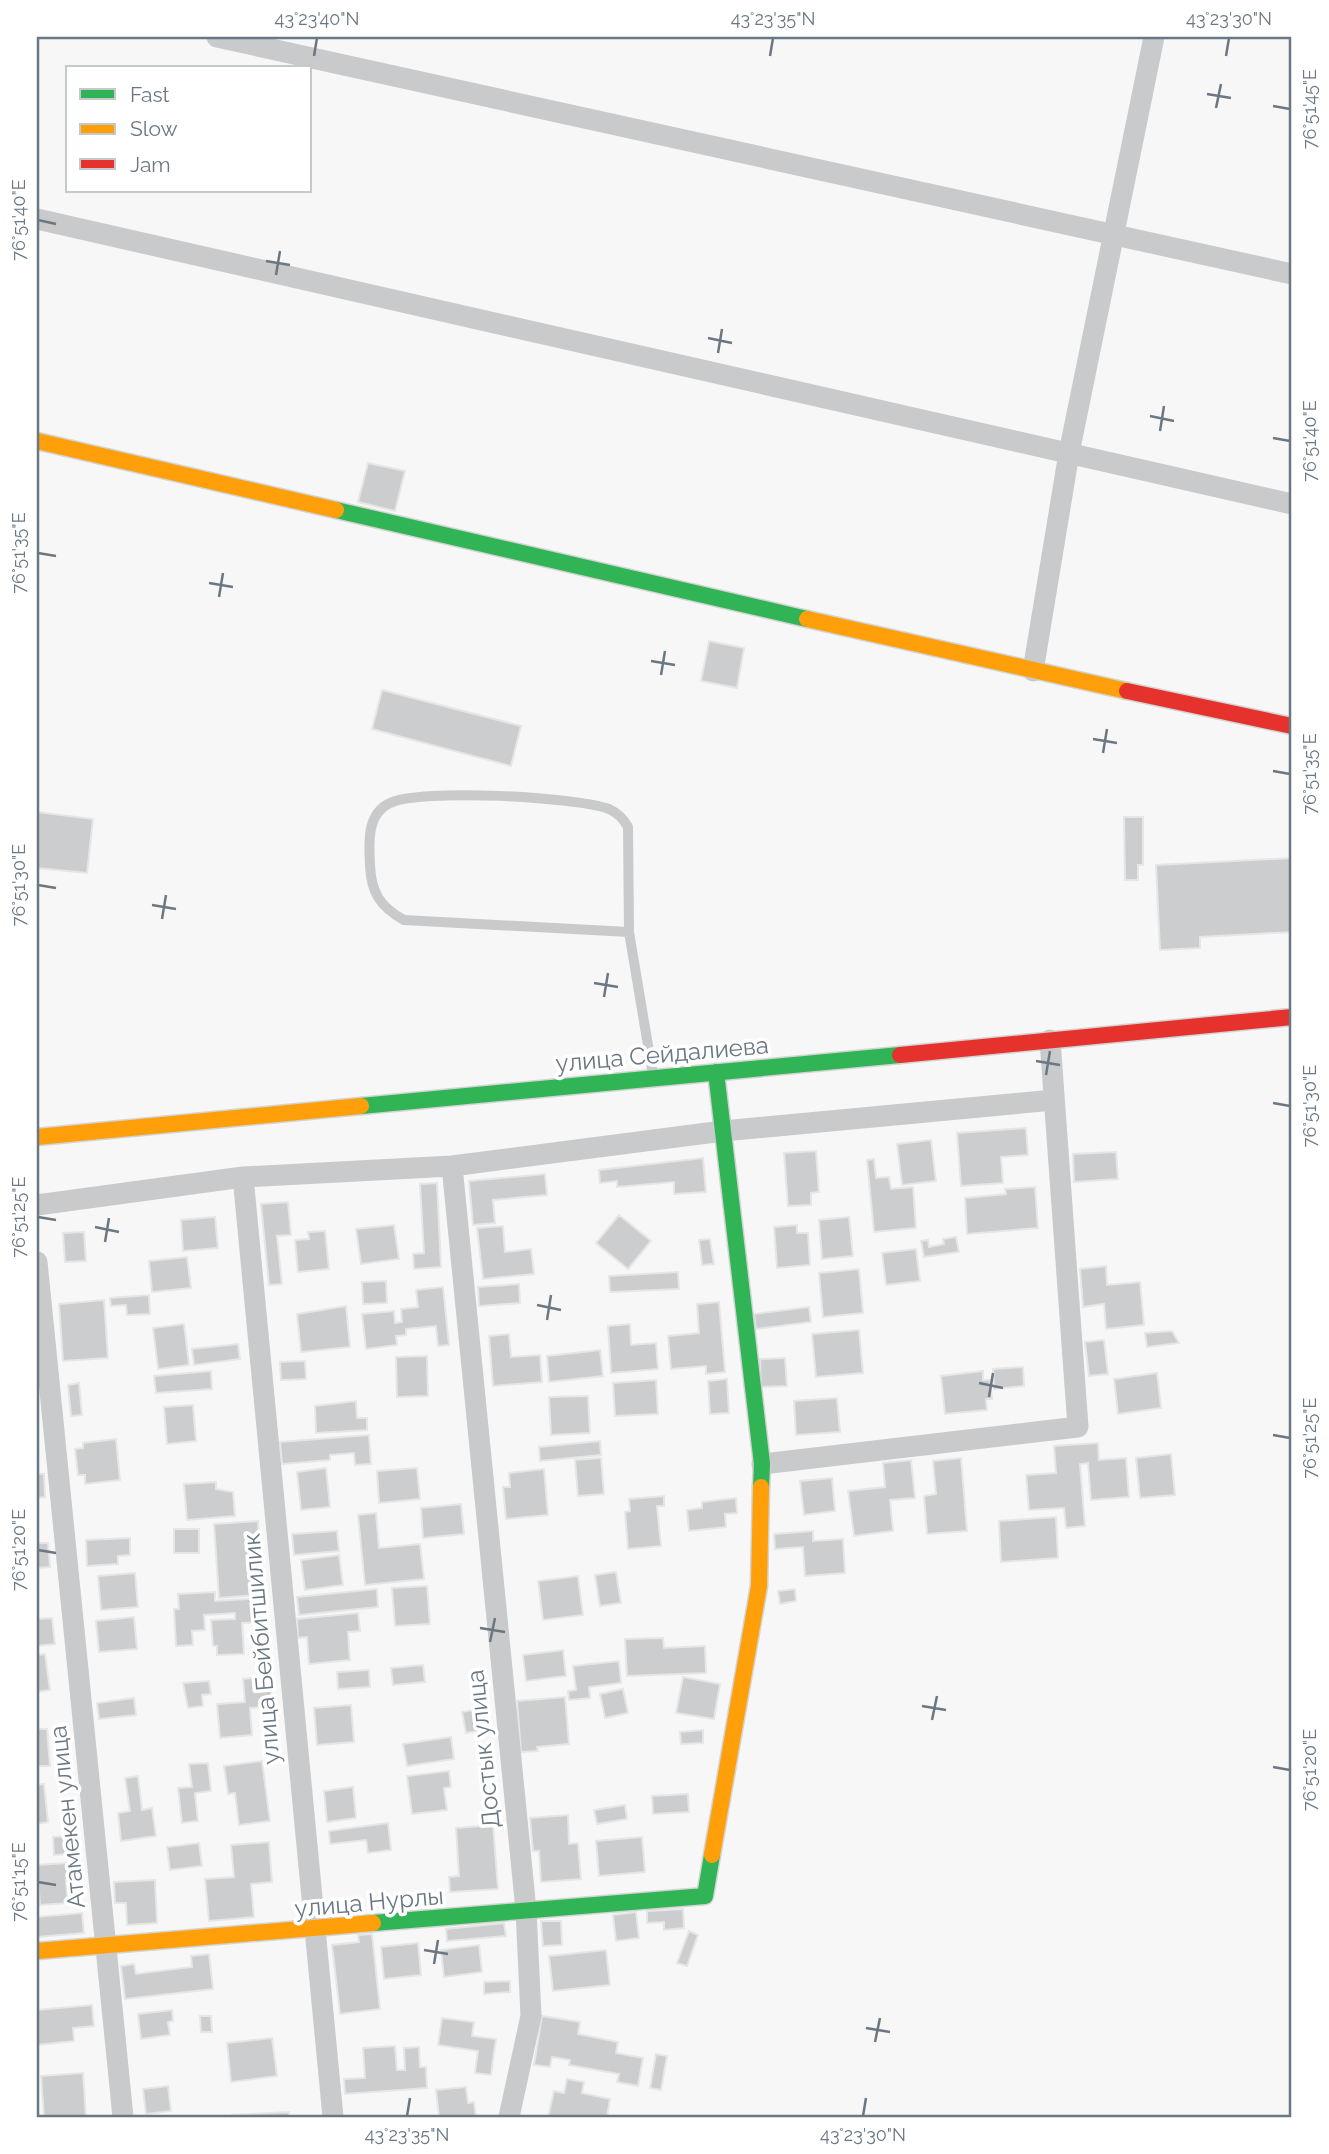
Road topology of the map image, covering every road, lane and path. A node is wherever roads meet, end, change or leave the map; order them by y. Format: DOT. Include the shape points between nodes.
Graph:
graph roads {
  1 [pos="217,37"];
  2 [pos="1154,37"];
  3 [pos="37,219"];
  4 [pos="1113,236"];
  5 [pos="1292,274"];
  6 [pos="37,441"];
  7 [pos="1069,453"];
  8 [pos="1292,504"];
  9 [pos="1033,671"];
  10 [pos="1292,726"];
  11 [pos="629,932"];
  12 [pos="1292,1017"];
  13 [pos="1050,1040"];
  14 [pos="716,1072"];
  15 [pos="653,1078"];
  16 [pos="1054,1100"];
  17 [pos="723,1130"];
  18 [pos="37,1137"];
  19 [pos="452,1166"];
  20 [pos="243,1177"];
  21 [pos="37,1205"];
  22 [pos="37,1262"];
  23 [pos="762,1464"];
  24 [pos="526,1910"];
  25 [pos="314,1930"];
  26 [pos="107,1945"];
  27 [pos="37,1951"];
  28 [pos="123,2117"];
  29 [pos="332,2117"];
  30 [pos="509,2117"];
  1 -- 4 [label="street"];
  2 -- 4 [label="street"];
  3 -- 7 [label="street"];
  4 -- 5 [label="street"];
  4 -- 7 [label="street"];
  6 -- 9 [label="street"];
  7 -- 8 [label="street"];
  7 -- 9 [label="street"];
  9 -- 10 [label="street"];
  11 -- 11 [label="lane" via="628,827 608,809 449,795 412,797 388,803 369,833 370,883 377,900 404,920"];
  11 -- 15 [label="lane"];
  12 -- 13 [label="street, улица Сейдалиева"];
  13 -- 14 [label="street, улица Сейдалиева"];
  13 -- 16 [label="street"];
  14 -- 15 [label="street, улица Сейдалиева"];
  14 -- 17 [label="street"];
  15 -- 18 [label="street, улица Сейдалиева"];
  16 -- 17 [label="street"];
  16 -- 23 [label="street" via="1078,1427"];
  17 -- 19 [label="street"];
  17 -- 23 [label="street"];
  19 -- 20 [label="street"];
  19 -- 24 [label="street, Достык улица"];
  20 -- 21 [label="street"];
  20 -- 25 [label="street, улица Бейбитшилик"];
  22 -- 26 [label="street, Атамекен улица"];
  23 -- 24 [label="street, улица Нурлы" via="759,1586 705,1896"];
  24 -- 25 [label="street, улица Нурлы"];
  24 -- 30 [label="street, Достык улица" via="531,2016"];
  25 -- 26 [label="street, улица Нурлы"];
  25 -- 29 [label="street, улица Бейбитшилик"];
  26 -- 27 [label="street, улица Нурлы"];
  26 -- 28 [label="street, Атамекен улица"];
}
